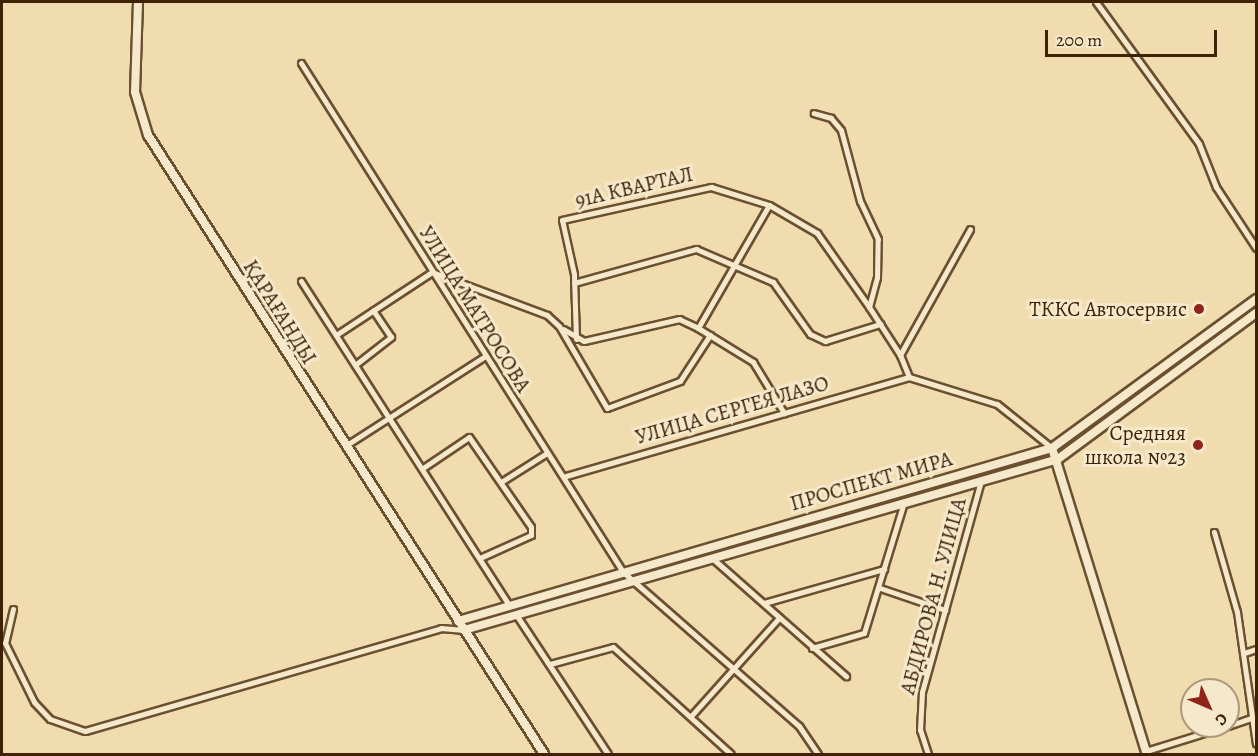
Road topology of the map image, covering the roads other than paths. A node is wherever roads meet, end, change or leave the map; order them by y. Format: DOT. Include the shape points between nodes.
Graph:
graph roads {
  1 [pos="138,2"];
  2 [pos="1096,2"];
  3 [pos="301,63"];
  4 [pos="814,114"];
  5 [pos="768,205"];
  6 [pos="970,229"];
  7 [pos="1257,248"];
  8 [pos="737,264"];
  9 [pos="432,272"];
  10 [pos="301,281"];
  11 [pos="574,283"];
  12 [pos="1257,299"];
  13 [pos="870,307"];
  14 [pos="373,310"];
  15 [pos="1257,313"];
  16 [pos="880,324"];
  17 [pos="559,326"];
  18 [pos="698,328"];
  19 [pos="336,335"];
  20 [pos="710,335"];
  21 [pos="576,339"];
  22 [pos="900,355"];
  23 [pos="485,356"];
  24 [pos="355,365"];
  25 [pos="909,377"];
  26 [pos="784,413"];
  27 [pos="392,418"];
  28 [pos="345,446"];
  29 [pos="1052,448"];
  30 [pos="547,453"];
  31 [pos="1058,459"];
  32 [pos="423,468"];
  33 [pos="566,476"];
  34 [pos="981,481"];
  35 [pos="501,482"];
  36 [pos="904,502"];
  37 [pos="1214,532"];
  38 [pos="482,557"];
  39 [pos="712,558"];
  40 [pos="884,569"];
  41 [pos="623,572"];
  42 [pos="638,580"];
  43 [pos="880,588"];
  44 [pos="764,603"];
  45 [pos="510,606"];
  46 [pos="13,609"];
  47 [pos="945,610"];
  48 [pos="517,616"];
  49 [pos="778,618"];
  50 [pos="458,621"];
  51 [pos="449,626"];
  52 [pos="464,630"];
  53 [pos="812,648"];
  54 [pos="1257,649"];
  55 [pos="1244,653"];
  56 [pos="550,664"];
  57 [pos="735,667"];
  58 [pos="846,676"];
  59 [pos="691,716"];
  60 [pos="1251,718"];
  61 [pos="1240,722"];
  62 [pos="1191,738"];
  63 [pos="1257,744"];
  64 [pos="1147,753"];
  65 [pos="544,754"];
  66 [pos="608,754"];
  67 [pos="731,754"];
  68 [pos="818,754"];
  69 [pos="928,754"];
  1 -- 28 [label="main road, ҚАРАҒАНДЫ" via="134,80 142,124"];
  2 -- 7 [label="street" via="1199,144 1216,188"];
  3 -- 9 [label="street, УЛИЦА МАТРОСОВА"];
  4 -- 13 [label="street" via="831,117 841,130 860,201 878,239 877,278"];
  5 -- 8 [label="street"];
  5 -- 11 [label="street, 91А КВАРТАЛ" via="711,187 562,220"];
  5 -- 13 [label="street" via="832,248"];
  6 -- 22 [label="street"];
  8 -- 11 [label="street" via="696,249"];
  8 -- 16 [label="street" via="773,282 810,334 825,341"];
  8 -- 18 [label="street"];
  9 -- 14 [label="street"];
  9 -- 17 [label="street" via="520,302"];
  9 -- 23 [label="street, УЛИЦА МАТРОСОВА"];
  10 -- 19 [label="street"];
  11 -- 21 [label="street"];
  12 -- 29 [label="main road, ПРОСПЕКТ МИРА"];
  13 -- 16 [label="street"];
  14 -- 19 [label="street"];
  14 -- 24 [label="street" via="391,337"];
  15 -- 31 [label="main road, ПРОСПЕКТ МИРА"];
  16 -- 22 [label="street"];
  17 -- 20 [label="street" via="608,408 680,381"];
  17 -- 21 [label="street"];
  18 -- 20 [label="street"];
  18 -- 21 [label="street" via="679,319"];
  19 -- 24 [label="street"];
  20 -- 26 [label="street" via="753,362"];
  22 -- 25 [label="street"];
  23 -- 27 [label="street"];
  23 -- 30 [label="street, УЛИЦА МАТРОСОВА"];
  24 -- 27 [label="street"];
  25 -- 26 [label="street, УЛИЦА СЕРГЕЯ ЛАЗО"];
  25 -- 29 [label="street" via="997,404"];
  26 -- 33 [label="street, УЛИЦА СЕРГЕЯ ЛАЗО"];
  27 -- 28 [label="street"];
  27 -- 32 [label="street"];
  28 -- 50 [label="main road, ҚАРАҒАНДЫ"];
  29 -- 31 [label="main road"];
  29 -- 41 [label="main road, ПРОСПЕКТ МИРА"];
  30 -- 33 [label="street, УЛИЦА МАТРОСОВА"];
  30 -- 35 [label="street"];
  31 -- 34 [label="main road, ПРОСПЕКТ МИРА"];
  31 -- 64 [label="main road"];
  32 -- 35 [label="street" via="470,437"];
  32 -- 38 [label="street"];
  33 -- 41 [label="street, УЛИЦА МАТРОСОВА"];
  34 -- 36 [label="main road, ПРОСПЕКТ МИРА"];
  34 -- 47 [label="street, АБДИРОВА Н. УЛИЦА"];
  35 -- 38 [label="street" via="531,527 531,535"];
  36 -- 39 [label="main road, ПРОСПЕКТ МИРА"];
  36 -- 40 [label="street"];
  37 -- 55 [label="street"];
  38 -- 45 [label="street"];
  39 -- 42 [label="main road, ПРОСПЕКТ МИРА"];
  39 -- 44 [label="street"];
  40 -- 43 [label="street"];
  40 -- 44 [label="street"];
  41 -- 42 [label="street"];
  41 -- 45 [label="main road, ПРОСПЕКТ МИРА"];
  42 -- 48 [label="main road, ПРОСПЕКТ МИРА"];
  42 -- 57 [label="street"];
  43 -- 47 [label="street"];
  43 -- 53 [label="street" via="864,633"];
  44 -- 49 [label="street"];
  45 -- 50 [label="main road, ПРОСПЕКТ МИРА"];
  46 -- 51 [label="street" via="5,643 34,702 50,719 85,731"];
  47 -- 69 [label="street, АБДИРОВА Н. УЛИЦА" via="920,704 920,730"];
  48 -- 52 [label="main road, ПРОСПЕКТ МИРА"];
  48 -- 56 [label="street"];
  49 -- 53 [label="street"];
  49 -- 57 [label="street"];
  50 -- 51 [label="street"];
  50 -- 52 [label="main road, ҚАРАҒАНДЫ"];
  51 -- 52 [label="street"];
  52 -- 65 [label="main road, ҚАРАҒАНДЫ"];
  53 -- 58 [label="street"];
  54 -- 55 [label="street"];
  55 -- 60 [label="street"];
  56 -- 59 [label="street" via="613,647"];
  56 -- 66 [label="street"];
  57 -- 59 [label="street"];
  57 -- 68 [label="street" via="799,726"];
  59 -- 67 [label="street"];
  60 -- 61 [label="street"];
  60 -- 63 [label="street"];
  62 -- 64 [label="street"];
}
